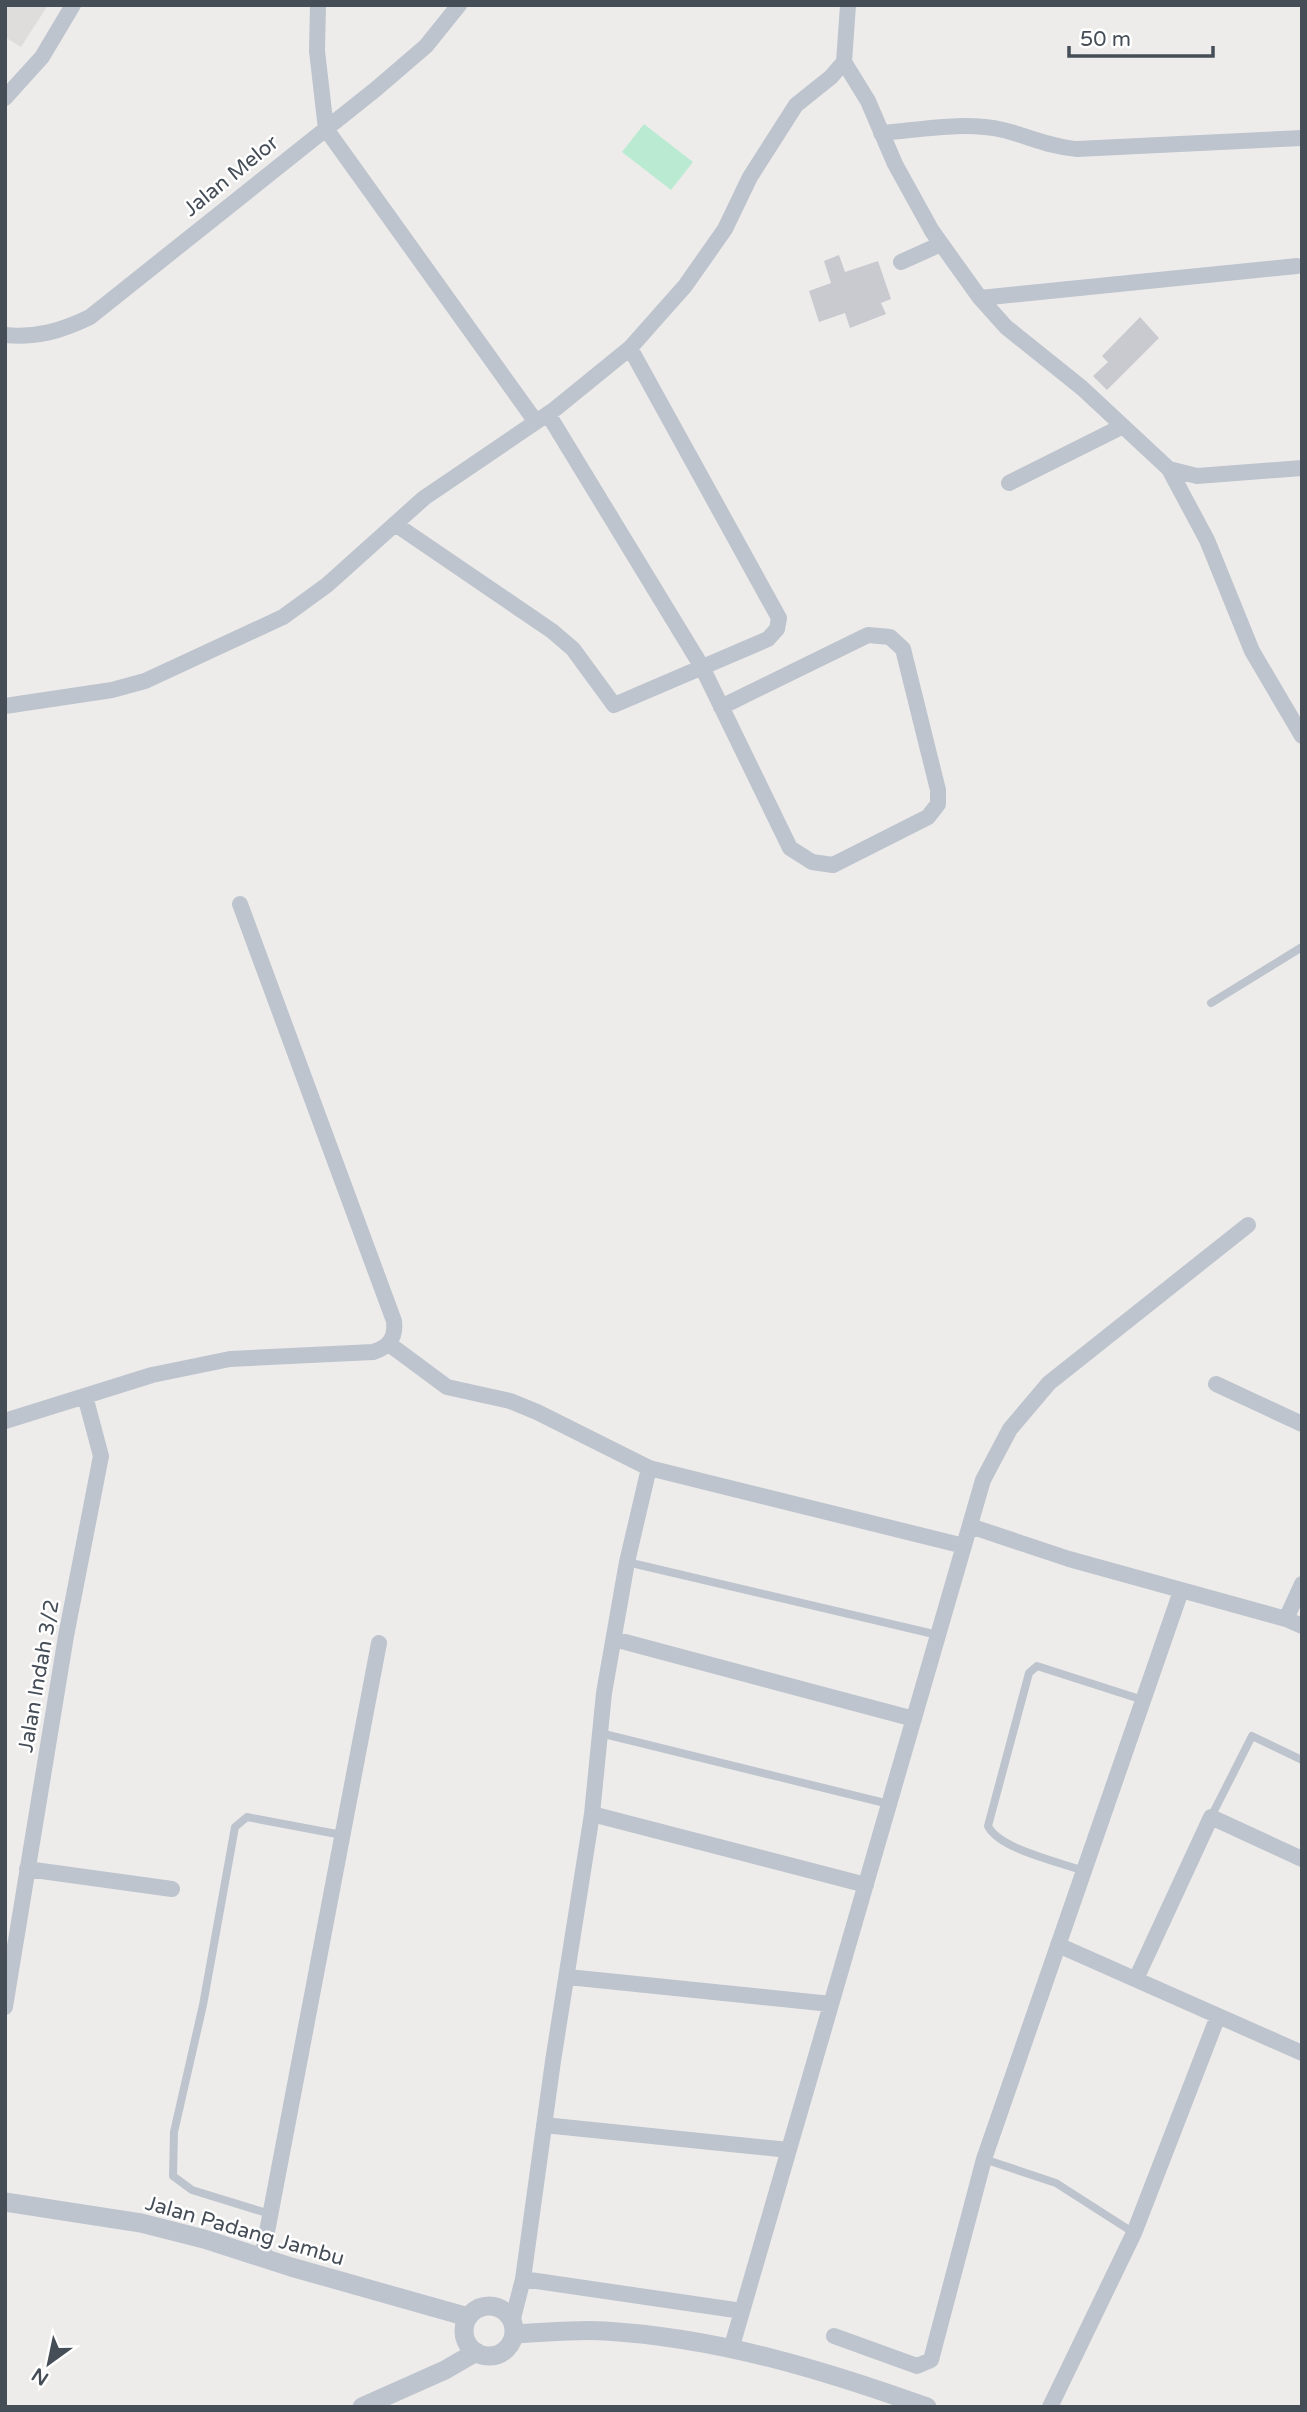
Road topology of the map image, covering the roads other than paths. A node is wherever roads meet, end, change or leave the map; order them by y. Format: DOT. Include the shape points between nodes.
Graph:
graph roads {
  1 [pos="73,5"];
  2 [pos="318,5"];
  3 [pos="460,5"];
  4 [pos="848,5"];
  5 [pos="844,62"];
  6 [pos="5,98"];
  7 [pos="326,129"];
  8 [pos="881,132"];
  9 [pos="1302,138"];
  10 [pos="941,244"];
  11 [pos="901,262"];
  12 [pos="1297,265"];
  13 [pos="980,298"];
  14 [pos="5,335"];
  15 [pos="630,348"];
  16 [pos="542,418"];
  17 [pos="1123,426"];
  18 [pos="1302,468"];
  19 [pos="1169,469"];
  20 [pos="1009,484"];
  21 [pos="395,524"];
  22 [pos="702,667"];
  23 [pos="5,706"];
  24 [pos="722,707"];
  25 [pos="1302,736"];
  26 [pos="240,904"];
  27 [pos="1302,947"];
  28 [pos="1211,1003"];
  29 [pos="1248,1225"];
  30 [pos="389,1344"];
  31 [pos="1216,1384"];
  32 [pos="85,1396"];
  33 [pos="5,1421"];
  34 [pos="1302,1424"];
  35 [pos="649,1468"];
  36 [pos="970,1526"];
  37 [pos="964,1546"];
  38 [pos="627,1562"];
  39 [pos="1302,1584"];
  40 [pos="1181,1591"];
  41 [pos="1286,1619"];
  42 [pos="1302,1626"];
  43 [pos="938,1635"];
  44 [pos="614,1639"];
  45 [pos="379,1643"];
  46 [pos="1143,1700"];
  47 [pos="914,1719"];
  48 [pos="599,1733"];
  49 [pos="1302,1760"];
  50 [pos="889,1804"];
  51 [pos="592,1814"];
  52 [pos="1211,1817"];
  53 [pos="342,1835"];
  54 [pos="1302,1859"];
  55 [pos="27,1869"];
  56 [pos="1084,1871"];
  57 [pos="866,1885"];
  58 [pos="172,1889"];
  59 [pos="1058,1945"];
  60 [pos="568,1977"];
  61 [pos="1136,1979"];
  62 [pos="831,2004"];
  63 [pos="5,2007"];
  64 [pos="1218,2015"];
  65 [pos="1302,2053"];
  66 [pos="544,2125"];
  67 [pos="789,2150"];
  68 [pos="984,2159"];
  69 [pos="5,2202"];
  70 [pos="270,2214"];
  71 [pos="1134,2233"];
  72 [pos="262,2258"];
  73 [pos="523,2279"];
  74 [pos="742,2311"];
  75 [pos="468,2317"];
  76 [pos="513,2328"];
  77 [pos="834,2336"];
  78 [pos="732,2346"];
  79 [pos="476,2352"];
  80 [pos="362,2407"];
  81 [pos="927,2407"];
  82 [pos="1050,2407"];
  1 -- 6 [label="street" via="42,57"];
  2 -- 7 [label="street" via="317,51"];
  3 -- 7 [label="street, Jalan Melor" via="426,46"];
  4 -- 5 [label="street"];
  5 -- 8 [label="street"];
  5 -- 15 [label="street" via="796,106 750,177 725,229 685,286"];
  7 -- 14 [label="street, Jalan Melor" via="90,317 61,331 29,337"];
  7 -- 16 [label="street"];
  8 -- 9 [label="street" via="970,127 1003,130 1053,147 1077,149"];
  8 -- 10 [label="street"];
  10 -- 11 [label="street"];
  10 -- 13 [label="street"];
  12 -- 13 [label="street"];
  13 -- 17 [label="street" via="1006,327"];
  15 -- 16 [label="street"];
  15 -- 22 [label="street" via="779,618 768,639"];
  16 -- 21 [label="street" via="424,498"];
  16 -- 22 [label="street"];
  17 -- 19 [label="street"];
  17 -- 20 [label="street"];
  18 -- 19 [label="street" via="1197,476"];
  19 -- 25 [label="street" via="1207,540 1252,651"];
  21 -- 22 [label="street" via="552,631 573,649 614,705"];
  21 -- 23 [label="street" via="283,618 145,681"];
  22 -- 24 [label="street"];
  24 -- 24 [label="street" via="790,848 811,862 832,864 929,817 938,804 939,790 903,649 890,637 868,635"];
  26 -- 30 [label="street" via="394,1321"];
  27 -- 28 [label="lane"];
  29 -- 36 [label="street" via="1034,1398 995,1455"];
  30 -- 32 [label="street" via="373,1352 230,1359 152,1375"];
  30 -- 35 [label="street" via="447,1387 528,1408"];
  31 -- 34 [label="street"];
  32 -- 33 [label="street"];
  32 -- 55 [label="street, Jalan Indah 3/2" via="100,1456"];
  35 -- 37 [label="street"];
  35 -- 38 [label="street"];
  36 -- 37 [label="street"];
  36 -- 40 [label="street"];
  37 -- 43 [label="street"];
  38 -- 43 [label="lane"];
  38 -- 44 [label="street"];
  39 -- 41 [label="street"];
  40 -- 41 [label="street"];
  40 -- 46 [label="street"];
  41 -- 42 [label="street"];
  43 -- 47 [label="street"];
  44 -- 47 [label="street"];
  44 -- 48 [label="street"];
  45 -- 53 [label="street"];
  46 -- 56 [label="street"];
  46 -- 56 [label="lane" via="1037,1666 1029,1673 988,1826 1009,1844"];
  47 -- 50 [label="street"];
  48 -- 50 [label="lane"];
  48 -- 51 [label="street"];
  49 -- 52 [label="lane" via="1251,1736"];
  50 -- 57 [label="street"];
  51 -- 57 [label="street"];
  51 -- 60 [label="street"];
  52 -- 54 [label="street"];
  52 -- 61 [label="street"];
  53 -- 70 [label="street"];
  53 -- 70 [label="lane" via="247,1817 235,1827 203,2005 174,2132 173,2176 192,2190"];
  55 -- 58 [label="street"];
  55 -- 63 [label="street, Jalan Indah 3/2"];
  56 -- 59 [label="street"];
  57 -- 62 [label="street"];
  59 -- 61 [label="street"];
  59 -- 68 [label="street"];
  60 -- 62 [label="street"];
  60 -- 66 [label="street"];
  61 -- 64 [label="street"];
  62 -- 67 [label="street"];
  64 -- 65 [label="street"];
  64 -- 71 [label="street"];
  66 -- 67 [label="street"];
  66 -- 73 [label="street"];
  67 -- 74 [label="street"];
  68 -- 71 [label="lane" via="1056,2183"];
  68 -- 77 [label="street" via="931,2360 917,2366"];
  69 -- 72 [label="street, Jalan Padang Jambu" via="141,2224"];
  70 -- 72 [label="street"];
  71 -- 82 [label="street"];
  72 -- 75 [label="street, Jalan Padang Jambu"];
  73 -- 74 [label="street"];
  73 -- 76 [label="street"];
  74 -- 78 [label="street"];
  75 -- 76 [label="street" via="480,2308 496,2307 503,2310"];
  75 -- 79 [label="street" via="465,2332"];
  76 -- 78 [label="street" via="603,2330"];
  76 -- 79 [label="street" via="507,2349 492,2355"];
  78 -- 81 [label="street" via="839,2375"];
  79 -- 80 [label="street"];
}
